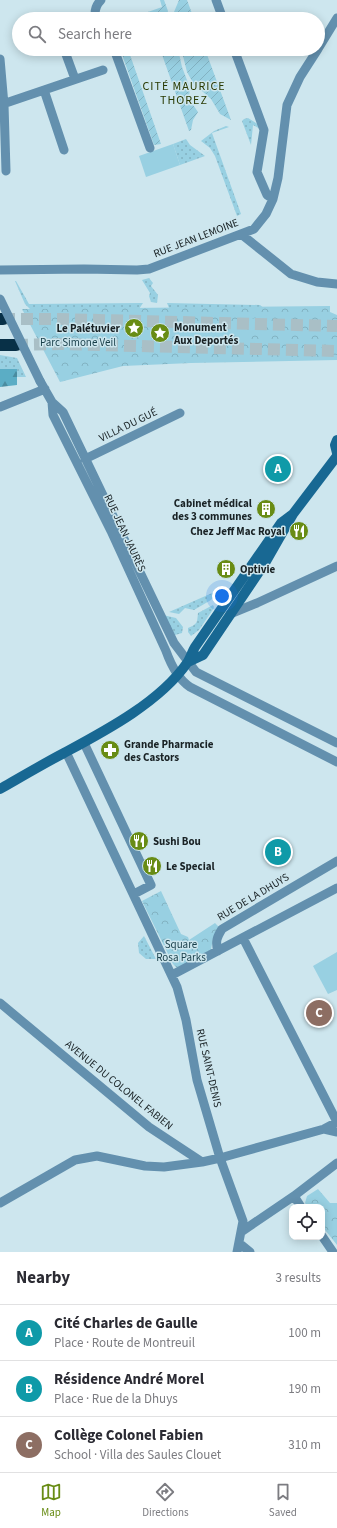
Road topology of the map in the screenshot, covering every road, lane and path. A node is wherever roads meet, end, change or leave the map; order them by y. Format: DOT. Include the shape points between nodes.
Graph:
graph roads {
  1 [pos="101,0"];
  2 [pos="216,0"];
  3 [pos="95,12"];
  4 [pos="220,12"];
  5 [pos="337,18"];
  6 [pos="325,38"];
  7 [pos="67,56"];
  8 [pos="117,56"];
  9 [pos="237,56"];
  10 [pos="314,56"];
  11 [pos="0,59"];
  12 [pos="103,70"];
  13 [pos="75,79"];
  14 [pos="44,90"];
  15 [pos="2,105"];
  16 [pos="150,148"];
  17 [pos="64,150"];
  18 [pos="6,171"];
  19 [pos="273,199"];
  20 [pos="241,234"];
  21 [pos="0,270"];
  22 [pos="337,284"];
  23 [pos="0,299"];
  24 [pos="0,345"];
  25 [pos="16,345"];
  26 [pos="44,389"];
  27 [pos="52,402"];
  28 [pos="0,407"];
  29 [pos="180,413"];
  30 [pos="337,440"];
  31 [pos="337,453"];
  32 [pos="337,456"];
  33 [pos="86,459"];
  34 [pos="293,514"];
  35 [pos="337,566"];
  36 [pos="230,614"];
  37 [pos="188,662"];
  38 [pos="178,675"];
  39 [pos="84,743"];
  40 [pos="337,743"];
  41 [pos="66,752"];
  42 [pos="337,762"];
  43 [pos="0,789"];
  44 [pos="337,861"];
  45 [pos="337,888"];
  46 [pos="134,894"];
  47 [pos="243,938"];
  48 [pos="218,951"];
  49 [pos="172,975"];
  50 [pos="0,1003"];
  51 [pos="337,1122"];
  52 [pos="324,1129"];
  53 [pos="337,1132"];
  54 [pos="220,1158"];
  55 [pos="202,1162"];
  56 [pos="337,1163"];
  57 [pos="294,1196"];
  58 [pos="0,1203"];
  59 [pos="300,1204"];
  60 [pos="241,1232"];
  61 [pos="325,1240"];
  62 [pos="239,1243"];
  63 [pos="237,1252"];
  64 [pos="250,1252"];
  65 [pos="333,1252"];
  1 -- 3 [label="street"];
  2 -- 4 [label="street"];
  5 -- 6 [label="street, RUE JEAN LEMOINE"];
  7 -- 13 [label="street"];
  8 -- 16 [label="street"];
  9 -- 19 [label="street" via="264,130 257,172 267,195"];
  10 -- 19 [label="street, RUE JEAN LEMOINE" via="297,83 288,105"];
  11 -- 15 [label="street"];
  12 -- 13 [label="street"];
  13 -- 14 [label="street"];
  14 -- 15 [label="street"];
  14 -- 17 [label="street"];
  15 -- 18 [label="street"];
  19 -- 20 [label="street, RUE JEAN LEMOINE" via="266,214 254,229"];
  20 -- 21 [label="street, RUE JEAN LEMOINE" via="149,269"];
  20 -- 22 [label="street" via="291,274 317,282"];
  23 -- 26 [label="street, RUE JEAN JAURÈS, bridge"];
  24 -- 25 [label="highway"];
  26 -- 27 [label="street, RUE JEAN JAURÈS"];
  26 -- 28 [label="street"];
  27 -- 33 [label="street, RUE JEAN JAURÈS" via="63,412"];
  27 -- 38 [label="street, RUE JEAN JAURÈS" via="53,415 111,531"];
  29 -- 33 [label="street, VILLA DU GUÉ"];
  30 -- 31 [label="main road"];
  32 -- 34 [label="main road"];
  33 -- 37 [label="street, RUE JEAN JAURÈS" via="174,643"];
  34 -- 36 [label="main road" via="265,563"];
  34 -- 37 [label="main road" via="281,524 255,560 195,647"];
  35 -- 36 [label="street"];
  36 -- 37 [label="main road" via="203,655"];
  37 -- 38 [label="main road"];
  37 -- 40 [label="street, RUE JEAN JAURÈS" via="196,672"];
  38 -- 39 [label="main road" via="136,711"];
  38 -- 42 [label="street, RUE JEAN JAURÈS" via="190,687"];
  39 -- 41 [label="main road"];
  39 -- 46 [label="street" via="151,885"];
  41 -- 43 [label="main road"];
  41 -- 46 [label="street, RUE SAINT-DENIS"];
  44 -- 48 [label="street, RUE DE LA DHUYS" via="222,929 217,937"];
  45 -- 47 [label="street"];
  46 -- 49 [label="street, RUE SAINT-DENIS"];
  47 -- 48 [label="street"];
  47 -- 51 [label="street"];
  48 -- 49 [label="street"];
  49 -- 54 [label="street, RUE SAINT-DENIS" via="186,1020 197,1080"];
  50 -- 55 [label="street, AVENUE DU COLONEL FABIEN" via="149,1127"];
  51 -- 52 [label="street"];
  52 -- 53 [label="street"];
  52 -- 54 [label="street"];
  54 -- 55 [label="street"];
  54 -- 60 [label="street, RUE SAINT-DENIS" via="243,1221"];
  55 -- 58 [label="street" via="164,1167 145,1166 97,1156 89,1157 75,1160"];
  56 -- 57 [label="street"];
  57 -- 59 [label="street"];
  57 -- 60 [label="street"];
  60 -- 62 [label="street, RUE SAINT-DENIS"];
  61 -- 65 [label="street"];
  62 -- 63 [label="street, RUE SAINT-DENIS"];
  62 -- 64 [label="street"];
}
